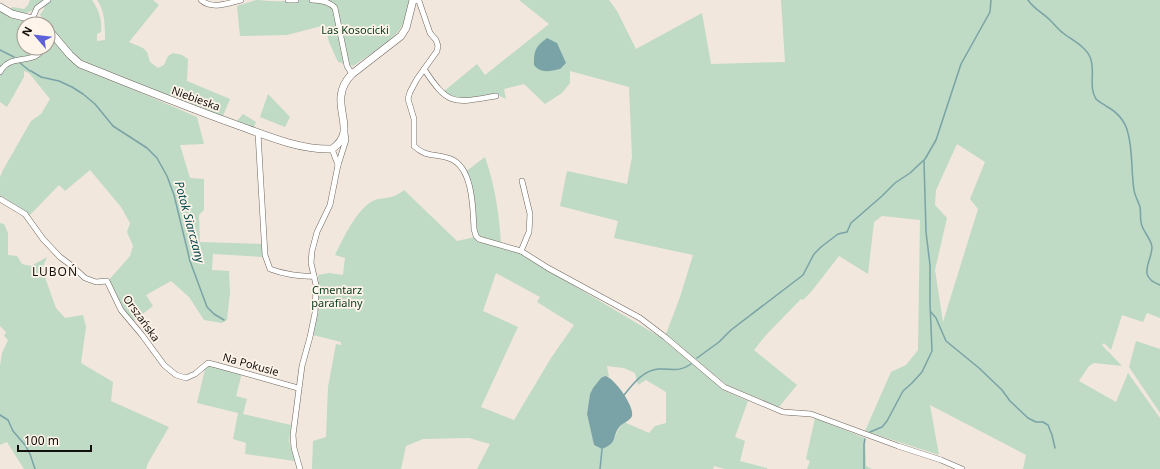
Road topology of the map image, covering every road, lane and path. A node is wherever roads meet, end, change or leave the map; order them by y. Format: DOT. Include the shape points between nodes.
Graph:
graph roads {
  1 [pos="48,0"];
  2 [pos="200,0"];
  3 [pos="241,0"];
  4 [pos="288,0"];
  5 [pos="296,0"];
  6 [pos="312,0"];
  7 [pos="414,0"];
  8 [pos="0,7"];
  9 [pos="20,16"];
  10 [pos="33,16"];
  11 [pos="56,38"];
  12 [pos="34,56"];
  13 [pos="424,69"];
  14 [pos="0,72"];
  15 [pos="352,74"];
  16 [pos="496,96"];
  17 [pos="345,132"];
  18 [pos="258,133"];
  19 [pos="332,149"];
  20 [pos="338,165"];
  21 [pos="522,181"];
  22 [pos="0,199"];
  23 [pos="521,251"];
  24 [pos="314,276"];
  25 [pos="200,369"];
  26 [pos="298,388"];
  27 [pos="300,469"];
  28 [pos="962,469"];
  1 -- 10 [label="street" via="37,8"];
  2 -- 3 [label="street" via="208,5"];
  4 -- 5 [label="street"];
  6 -- 15 [label="street" via="332,4 335,8 347,66"];
  7 -- 13 [label="street" via="419,1 430,33 438,46"];
  7 -- 15 [label="street" via="401,36"];
  8 -- 9 [label="street"];
  11 -- 18 [label="street, Niebieska" via="80,64"];
  12 -- 14 [label="street" via="12,61 3,66"];
  13 -- 16 [label="street" via="439,90 456,101"];
  13 -- 23 [label="street" via="408,98 414,119 414,146 422,153 451,159 463,170 470,186 474,229 479,239"];
  15 -- 17 [label="street" via="346,81 341,95"];
  17 -- 19 [label="street" via="342,140"];
  17 -- 20 [label="street" via="346,140"];
  18 -- 19 [label="street, Niebieska" via="297,145"];
  18 -- 24 [label="street" via="265,254 270,269"];
  19 -- 20 [label="street"];
  20 -- 24 [label="street" via="330,205 313,242 311,263"];
  21 -- 23 [label="street" via="530,214 528,232"];
  22 -- 25 [label="street, Orszańska" via="25,214 60,257 84,278 96,282 107,281 121,310 164,365 183,378 195,374"];
  23 -- 28 [label="street" via="640,318 724,387 783,412 811,414"];
  24 -- 26 [label="street" via="315,313"];
  25 -- 26 [label="street, Na Pokusie" via="208,364 216,364"];
  26 -- 27 [label="street" via="293,435"];
}
